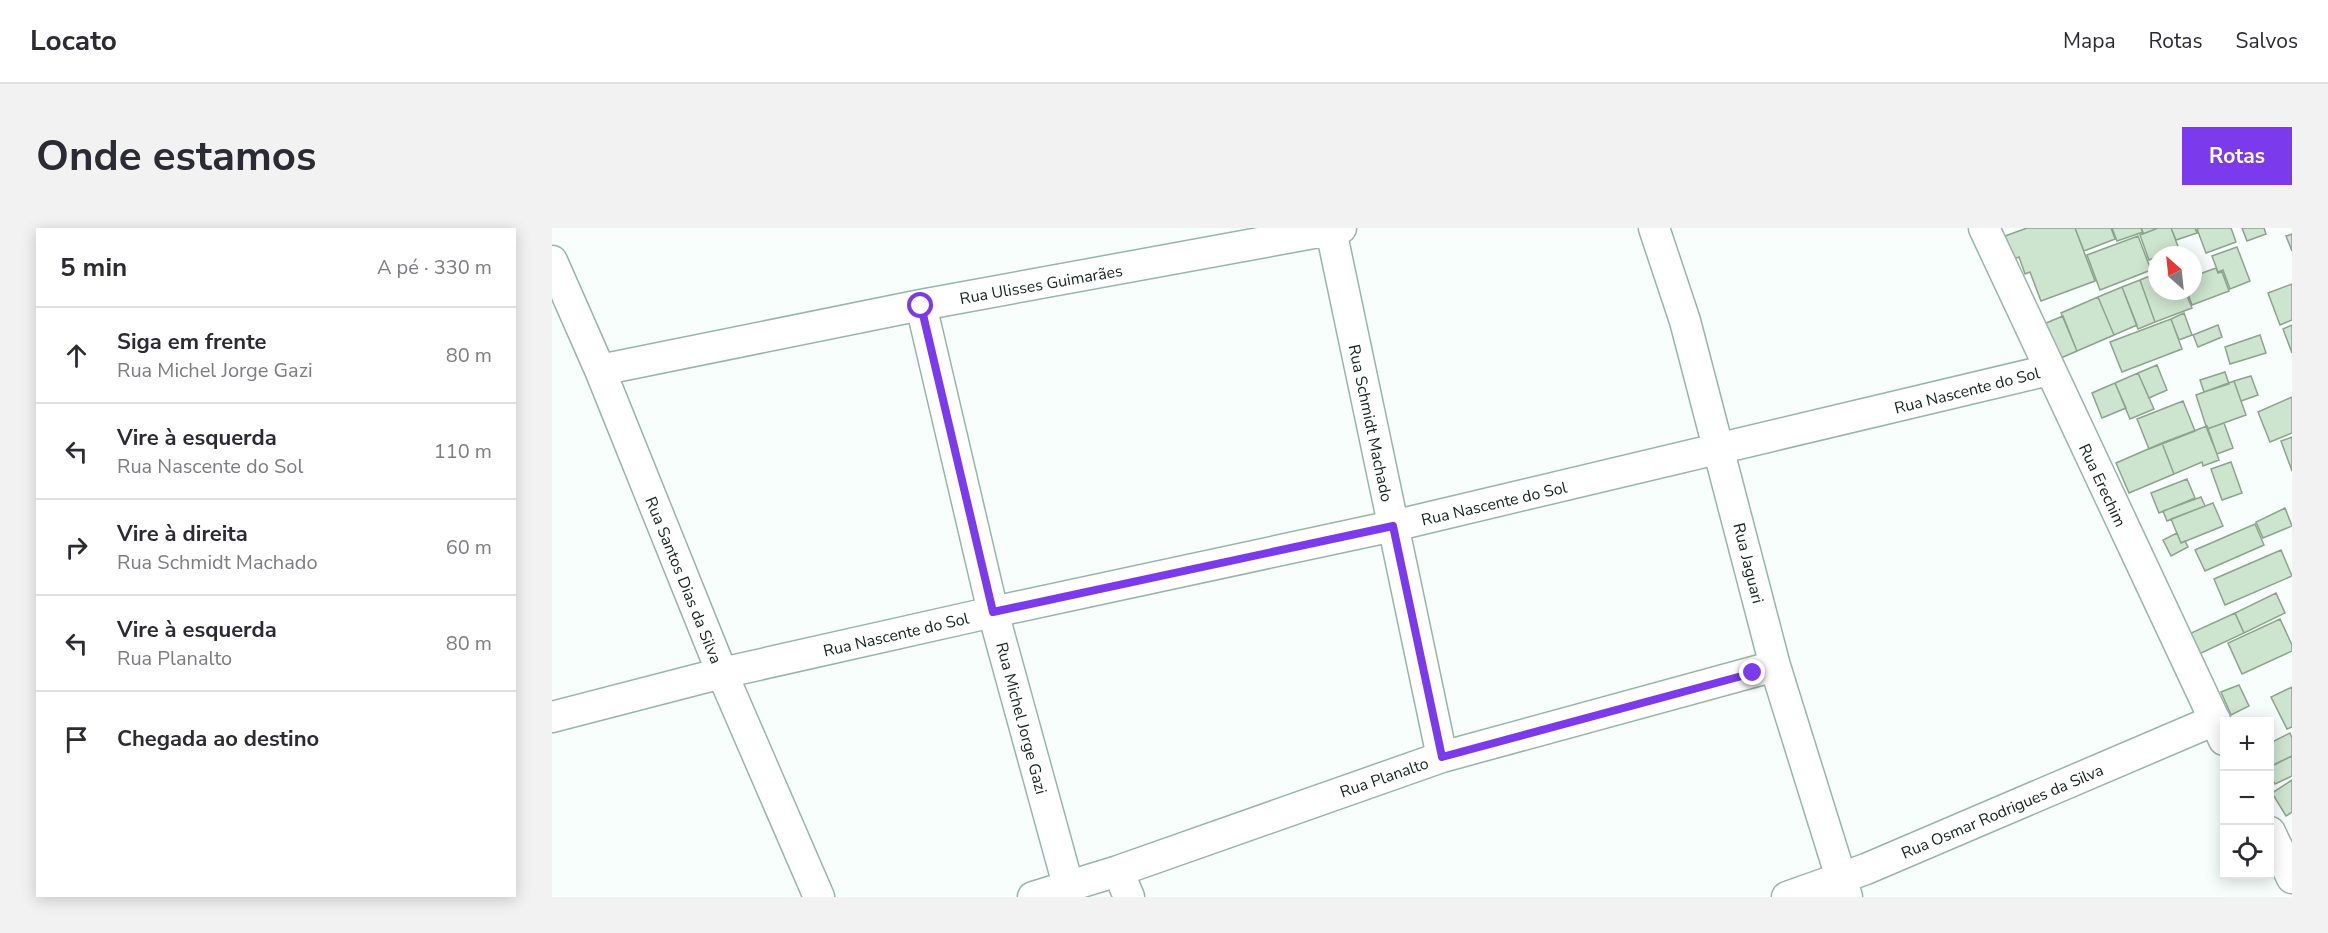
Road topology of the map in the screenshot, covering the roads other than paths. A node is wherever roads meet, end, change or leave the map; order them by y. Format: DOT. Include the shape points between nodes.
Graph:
graph roads {
  1 [pos="1654,228"];
  2 [pos="1984,228"];
  3 [pos="1336,229"];
  4 [pos="552,261"];
  5 [pos="559,296"];
  6 [pos="921,306"];
  7 [pos="600,370"];
  8 [pos="2049,370"];
  9 [pos="1720,450"];
  10 [pos="1393,526"];
  11 [pos="993,612"];
  12 [pos="1775,666"];
  13 [pos="722,673"];
  14 [pos="552,717"];
  15 [pos="2220,730"];
  16 [pos="1442,757"];
  17 [pos="2274,840"];
  18 [pos="2292,878"];
  19 [pos="1123,884"];
  20 [pos="1068,885"];
  21 [pos="1843,888"];
  22 [pos="819,897"];
  23 [pos="1033,897"];
  24 [pos="1787,897"];
  1 -- 9 [label="street, Rua Jaguari" via="1685,321"];
  2 -- 8 [label="street, Rua Erechim"];
  3 -- 6 [label="street, Rua Ulisses Guimarães"];
  3 -- 10 [label="street, Rua Schmidt Machado"];
  4 -- 5 [label="street, Rua Santos Dias da Silva"];
  5 -- 7 [label="street, Rua Santos Dias da Silva"];
  6 -- 7 [label="street, Rua Ulisses Guimarães"];
  6 -- 11 [label="street, Rua Michel Jorge Gazi"];
  7 -- 13 [label="street, Rua Santos Dias da Silva"];
  8 -- 9 [label="street, Rua Nascente do Sol"];
  8 -- 15 [label="street, Rua Erechim"];
  9 -- 10 [label="street, Rua Nascente do Sol"];
  9 -- 12 [label="street, Rua Jaguari"];
  10 -- 11 [label="street, Rua Nascente do Sol"];
  10 -- 16 [label="street, Rua Schmidt Machado"];
  11 -- 13 [label="street, Rua Nascente do Sol"];
  11 -- 20 [label="street, Rua Michel Jorge Gazi"];
  12 -- 16 [label="street, Rua Planalto"];
  12 -- 21 [label="street, Rua Jaguari"];
  13 -- 14 [label="street, Rua Nascente do Sol"];
  13 -- 22 [label="street, Rua Santos Dias da Silva"];
  15 -- 21 [label="street, Rua Osmar Rodrigues da Silva"];
  16 -- 19 [label="street, Rua Planalto"];
  17 -- 18 [label="street"];
  19 -- 20 [label="street, Rua Planalto"];
  20 -- 23 [label="street, Rua Planalto"];
  21 -- 24 [label="street, Rua Osmar Rodrigues da Silva"];
}
